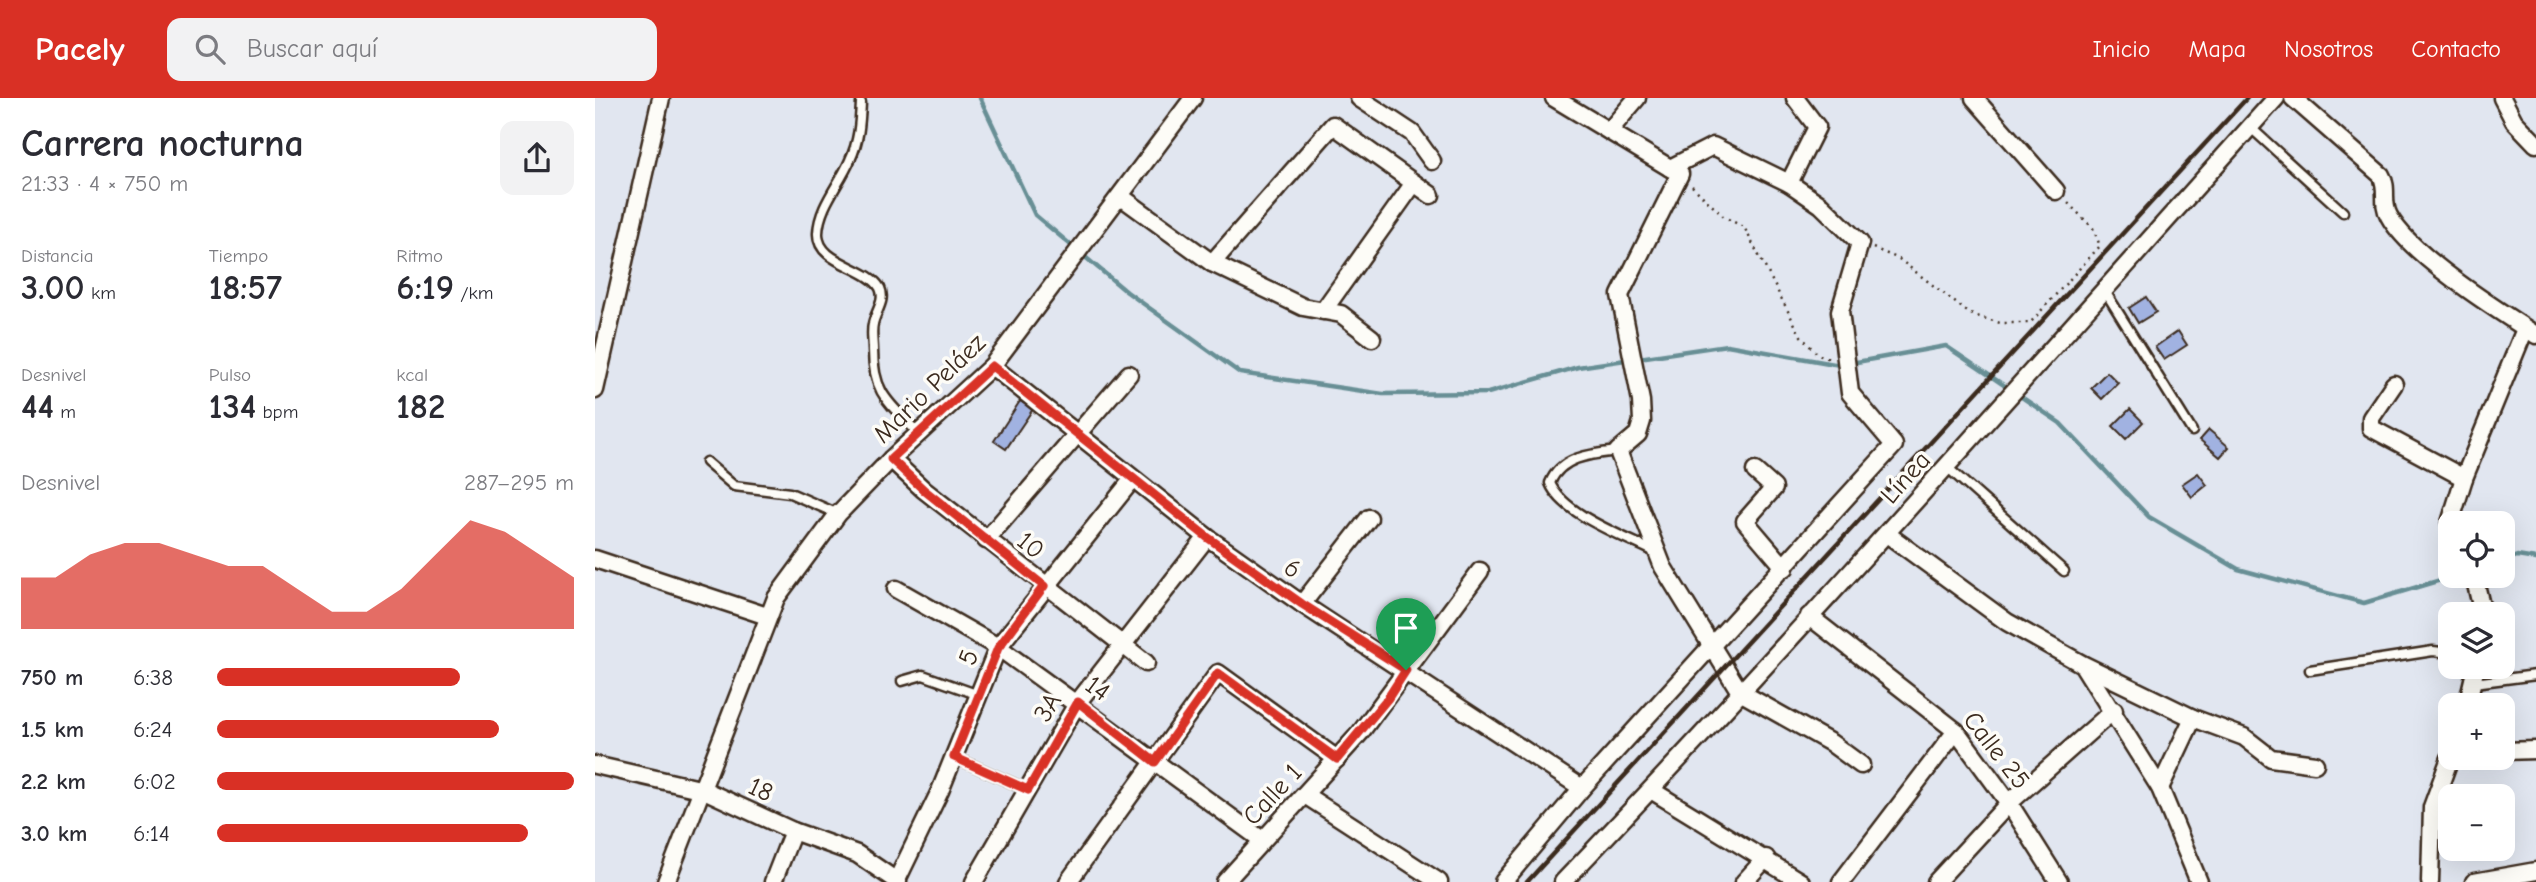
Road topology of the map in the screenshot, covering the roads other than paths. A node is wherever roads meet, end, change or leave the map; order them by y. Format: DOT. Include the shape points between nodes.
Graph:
graph roads {
  1 [pos="661,98"];
  2 [pos="1193,98"];
  3 [pos="1359,98"];
  4 [pos="1554,98"];
  5 [pos="1637,98"];
  6 [pos="1795,98"];
  7 [pos="1974,98"];
  8 [pos="2276,98"];
  9 [pos="2293,98"];
  10 [pos="2502,98"];
  11 [pos="861,103"];
  12 [pos="2250,127"];
  13 [pos="1609,131"];
  14 [pos="2536,144"];
  15 [pos="1432,161"];
  16 [pos="1675,171"];
  17 [pos="1413,183"];
  18 [pos="1789,183"];
  19 [pos="2056,191"];
  20 [pos="1431,195"];
  21 [pos="1119,196"];
  22 [pos="2343,212"];
  23 [pos="1212,263"];
  24 [pos="2103,288"];
  25 [pos="1322,311"];
  26 [pos="2531,332"];
  27 [pos="1372,338"];
  28 [pos="992,366"];
  29 [pos="1129,374"];
  30 [pos="596,381"];
  31 [pos="2394,384"];
  32 [pos="2192,431"];
  33 [pos="1079,434"];
  34 [pos="920,435"];
  35 [pos="1618,452"];
  36 [pos="891,459"];
  37 [pos="706,463"];
  38 [pos="1947,467"];
  39 [pos="1755,471"];
  40 [pos="2464,478"];
  41 [pos="1132,480"];
  42 [pos="2454,511"];
  43 [pos="838,514"];
  44 [pos="1369,518"];
  45 [pos="1887,534"];
  46 [pos="1207,537"];
  47 [pos="986,540"];
  48 [pos="1658,554"];
  49 [pos="595,559"];
  50 [pos="1785,568"];
  51 [pos="1480,571"];
  52 [pos="2064,571"];
  53 [pos="1044,586"];
  54 [pos="895,590"];
  55 [pos="1302,604"];
  56 [pos="767,616"];
  57 [pos="1809,616"];
  58 [pos="1711,643"];
  59 [pos="1121,645"];
  60 [pos="998,648"];
  61 [pos="2438,652"];
  62 [pos="1146,663"];
  63 [pos="2081,664"];
  64 [pos="1406,670"];
  65 [pos="2310,670"];
  66 [pos="2515,675"];
  67 [pos="2536,675"];
  68 [pos="902,681"];
  69 [pos="1740,692"];
  70 [pos="979,695"];
  71 [pos="1078,702"];
  72 [pos="2114,710"];
  73 [pos="2193,718"];
  74 [pos="1956,731"];
  75 [pos="2536,750"];
  76 [pos="2515,751"];
  77 [pos="954,757"];
  78 [pos="1337,759"];
  79 [pos="1155,762"];
  80 [pos="2315,764"];
  81 [pos="595,765"];
  82 [pos="1861,765"];
  83 [pos="2446,770"];
  84 [pos="1582,788"];
  85 [pos="2160,788"];
  86 [pos="704,790"];
  87 [pos="1028,790"];
  88 [pos="1651,790"];
  89 [pos="1305,795"];
  90 [pos="2009,803"];
  91 [pos="793,831"];
  92 [pos="1262,840"];
  93 [pos="1766,858"];
  94 [pos="2536,871"];
  95 [pos="666,882"];
  96 [pos="773,882"];
  97 [pos="897,882"];
  98 [pos="974,882"];
  99 [pos="1068,882"];
  100 [pos="1225,882"];
  101 [pos="1439,882"];
  102 [pos="1503,882"];
  103 [pos="1563,882"];
  104 [pos="1744,882"];
  105 [pos="1801,882"];
  106 [pos="1841,882"];
  107 [pos="1936,882"];
  108 [pos="2059,882"];
  109 [pos="2199,882"];
  110 [pos="2430,882"];
  111 [pos="2474,882"];
  1 -- 30 [label="street"];
  2 -- 21 [label="street, Mario Peláez"];
  3 -- 15 [label="street" via="1412,133"];
  4 -- 13 [label="street"];
  5 -- 13 [label="street"];
  6 -- 18 [label="street" via="1817,127"];
  7 -- 19 [label="street"];
  8 -- 12 [label="street, Línea"];
  9 -- 26 [label="street" via="2381,174 2389,217 2420,254"];
  10 -- 14 [label="street" via="2514,121"];
  11 -- 34 [label="lane" via="855,147 823,213 819,243 881,290 873,324 872,373 881,393"];
  12 -- 22 [label="lane"];
  12 -- 24 [label="street, Línea"];
  13 -- 16 [label="street"];
  16 -- 18 [label="street" via="1713,146"];
  16 -- 35 [label="street" via="1620,295 1641,421 1638,434"];
  17 -- 20 [label="street"];
  17 -- 23 [label="street" via="1333,125"];
  17 -- 25 [label="street"];
  18 -- 50 [label="street, Línea" via="1821,205 1860,243 1840,311 1850,393 1894,445"];
  21 -- 23 [label="street"];
  21 -- 28 [label="street, Mario Peláez"];
  23 -- 25 [label="street" via="1303,307"];
  24 -- 32 [label="lane"];
  24 -- 38 [label="street, Línea"];
  25 -- 27 [label="street" via="1341,314"];
  26 -- 40 [label="street"];
  28 -- 33 [label="street, 6"];
  28 -- 34 [label="street, Mario Peláez"];
  29 -- 33 [label="street"];
  31 -- 40 [label="street" via="2371,418 2371,428"];
  33 -- 41 [label="street, 6"];
  33 -- 47 [label="street"];
  34 -- 36 [label="street, Mario Peláez"];
  35 -- 48 [label="street"];
  35 -- 48 [label="lane" via="1588,454 1555,470 1550,482 1569,508"];
  36 -- 43 [label="street, Mario Peláez"];
  36 -- 47 [label="street, 10"];
  37 -- 43 [label="lane" via="734,486 790,493"];
  38 -- 45 [label="street, Línea"];
  38 -- 52 [label="lane"];
  39 -- 50 [label="street" via="1774,488 1745,521"];
  40 -- 42 [label="street"];
  41 -- 46 [label="street, 6"];
  41 -- 53 [label="street, 5"];
  43 -- 56 [label="street, Mario Peláez"];
  44 -- 55 [label="street"];
  45 -- 57 [label="street, Línea"];
  45 -- 63 [label="street" via="2007,622"];
  46 -- 55 [label="street, 6"];
  46 -- 59 [label="street, 3A"];
  47 -- 53 [label="street, 10"];
  48 -- 58 [label="street"];
  49 -- 56 [label="street"];
  50 -- 58 [label="street, Línea"];
  51 -- 64 [label="street, Calle 1"];
  53 -- 59 [label="street, 10"];
  53 -- 60 [label="street, 5"];
  54 -- 60 [label="street, 14"];
  55 -- 64 [label="street, 6"];
  56 -- 86 [label="street, Mario Peláez"];
  57 -- 69 [label="street, Línea"];
  57 -- 74 [label="street, Calle 25"];
  58 -- 69 [label="street"];
  58 -- 84 [label="street, Línea"];
  59 -- 62 [label="street, 10"];
  59 -- 71 [label="street, 3A"];
  60 -- 70 [label="street, 5"];
  60 -- 71 [label="street, 14"];
  61 -- 65 [label="lane"];
  63 -- 72 [label="street"];
  63 -- 73 [label="street"];
  64 -- 78 [label="street, Calle 1"];
  64 -- 84 [label="street, 6"];
  66 -- 67 [label="lane"];
  68 -- 70 [label="lane" via="923,675"];
  69 -- 82 [label="street"];
  69 -- 88 [label="street, Línea"];
  70 -- 77 [label="street, 5"];
  71 -- 79 [label="street, 14"];
  71 -- 87 [label="street, 3A"];
  72 -- 85 [label="street"];
  72 -- 90 [label="street"];
  73 -- 80 [label="street" via="2244,737 2271,758"];
  73 -- 85 [label="street"];
  74 -- 90 [label="street, Calle 25"];
  74 -- 106 [label="street"];
  75 -- 76 [label="street"];
  77 -- 87 [label="lane"];
  77 -- 97 [label="street, 5"];
  78 -- 79 [label="street" via="1218,673"];
  78 -- 89 [label="street, Calle 1"];
  79 -- 92 [label="street, 14"];
  79 -- 99 [label="street"];
  81 -- 86 [label="street, 18"];
  83 -- 110 [label="street" via="2432,807"];
  84 -- 102 [label="street, Línea"];
  85 -- 109 [label="street"];
  86 -- 91 [label="street, 18"];
  86 -- 95 [label="street, Mario Peláez"];
  87 -- 98 [label="street, 3A"];
  88 -- 93 [label="street"];
  88 -- 103 [label="street, Línea"];
  89 -- 92 [label="street, Calle 1"];
  89 -- 101 [label="street"];
  90 -- 107 [label="street"];
  90 -- 108 [label="street, Calle 25"];
  91 -- 96 [label="street"];
  91 -- 97 [label="street, 18" via="857,854"];
  92 -- 100 [label="street, Calle 1"];
  93 -- 104 [label="street"];
  93 -- 105 [label="street"];
  94 -- 111 [label="street"];
}
